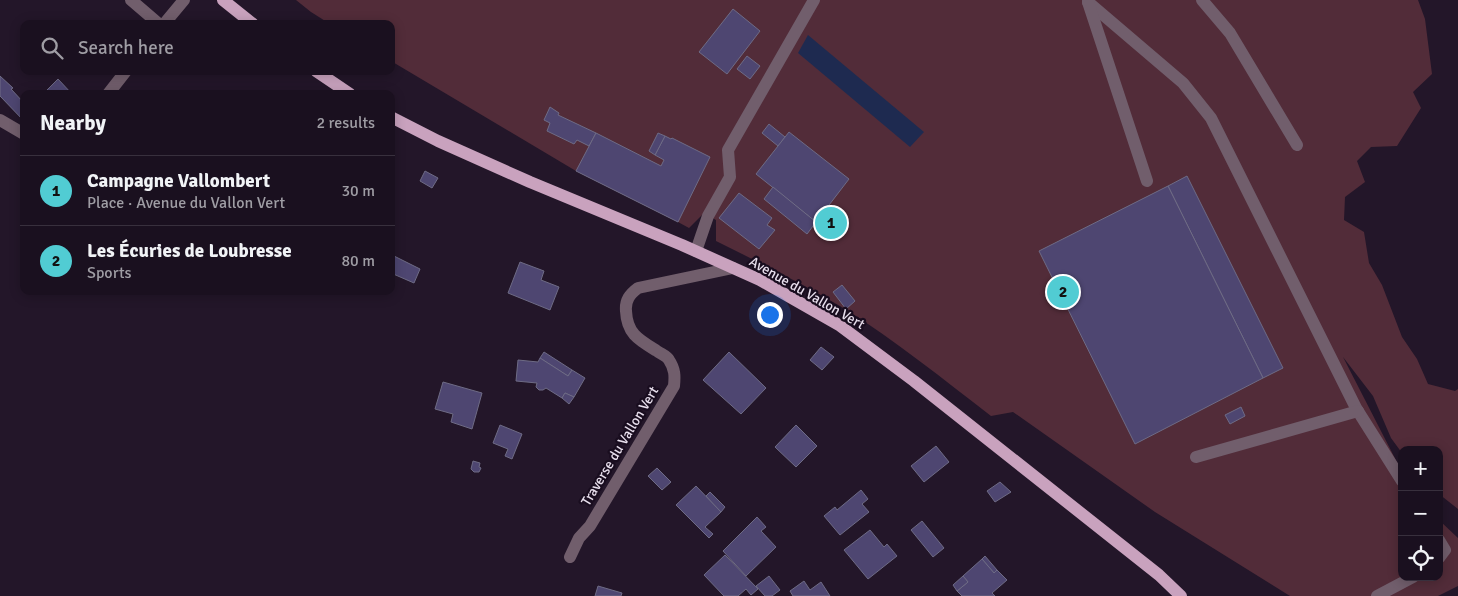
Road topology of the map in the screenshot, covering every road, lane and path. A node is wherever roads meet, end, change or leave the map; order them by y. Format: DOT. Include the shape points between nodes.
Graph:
graph roads {
  1 [pos="130,0"];
  2 [pos="184,0"];
  3 [pos="223,0"];
  4 [pos="814,0"];
  5 [pos="1202,0"];
  6 [pos="1088,1"];
  7 [pos="154,20"];
  8 [pos="167,20"];
  9 [pos="248,20"];
  10 [pos="123,75"];
  11 [pos="322,75"];
  12 [pos="111,90"];
  13 [pos="344,90"];
  14 [pos="395,119"];
  15 [pos="0,120"];
  16 [pos="20,132"];
  17 [pos="1297,145"];
  18 [pos="1147,181"];
  19 [pos="696,251"];
  20 [pos="733,268"];
  21 [pos="1358,411"];
  22 [pos="1196,456"];
  23 [pos="1398,475"];
  24 [pos="570,557"];
  25 [pos="1159,575"];
  26 [pos="1405,581"];
  27 [pos="1181,596"];
  28 [pos="1193,596"];
  29 [pos="1377,596"];
  1 -- 7 [label="street"];
  2 -- 8 [label="street"];
  3 -- 9 [label="main road"];
  4 -- 19 [label="street" via="728,150 730,177 708,216"];
  5 -- 17 [label="street" via="1230,33"];
  6 -- 18 [label="street"];
  6 -- 21 [label="street" via="1182,83 1211,118"];
  10 -- 12 [label="street"];
  11 -- 13 [label="main road"];
  14 -- 19 [label="main road, Avenue du Vallon Vert" via="530,182"];
  15 -- 16 [label="street"];
  19 -- 20 [label="main road, Avenue du Vallon Vert"];
  20 -- 24 [label="street, Traverse du Vallon Vert" via="638,288 630,295 626,305 630,329 638,340 668,358 676,373 674,386 590,526 578,538"];
  20 -- 25 [label="main road, Avenue du Vallon Vert" via="839,325"];
  21 -- 22 [label="street"];
  21 -- 23 [label="street"];
  25 -- 27 [label="main road, Avenue du Vallon Vert"];
  25 -- 28 [label="main road, Avenue du Vallon Vert"];
  26 -- 29 [label="street"];
}
